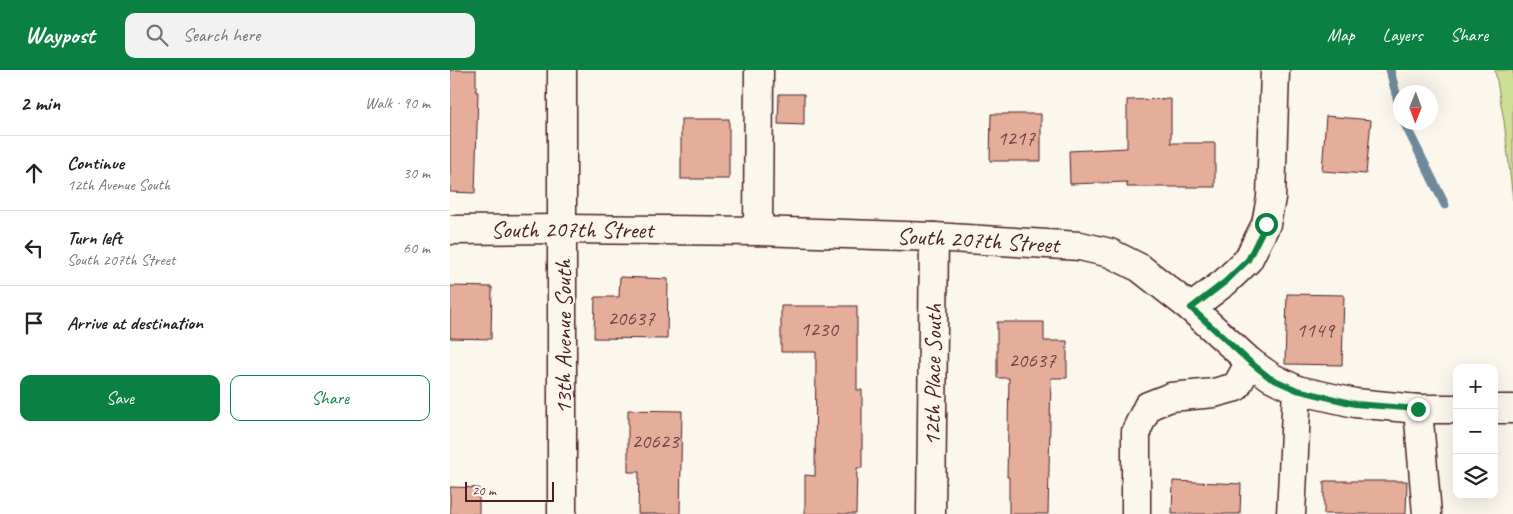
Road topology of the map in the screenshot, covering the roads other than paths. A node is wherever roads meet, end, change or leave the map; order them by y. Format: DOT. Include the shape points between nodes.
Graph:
graph roads {
  1 [pos="562,70"];
  2 [pos="759,70"];
  3 [pos="1275,70"];
  4 [pos="563,229"];
  5 [pos="450,230"];
  6 [pos="758,231"];
  7 [pos="934,237"];
  8 [pos="1191,308"];
  9 [pos="1250,362"];
  10 [pos="1297,390"];
  11 [pos="1418,409"];
  12 [pos="1453,409"];
  13 [pos="1498,409"];
  14 [pos="1513,409"];
  15 [pos="562,514"];
  16 [pos="931,514"];
  17 [pos="1136,514"];
  18 [pos="1291,514"];
  19 [pos="1427,514"];
  1 -- 4 [label="street, 13th Avenue South"];
  2 -- 6 [label="street"];
  3 -- 8 [label="street" via="1271,198 1266,224 1248,260"];
  4 -- 5 [label="street, South 207th Street"];
  4 -- 6 [label="street, South 207th Street"];
  4 -- 15 [label="street, 13th Avenue South"];
  6 -- 7 [label="street, South 207th Street"];
  7 -- 8 [label="street, South 207th Street" via="1080,246 1110,253 1140,268"];
  7 -- 16 [label="street, 12th Place South"];
  8 -- 9 [label="street, South 207th Street"];
  9 -- 10 [label="street, South 207th Street" via="1270,378"];
  9 -- 17 [label="street" via="1236,387 1214,393 1171,397 1148,406 1136,431"];
  10 -- 11 [label="street, South 207th Street" via="1355,404"];
  10 -- 18 [label="street"];
  11 -- 12 [label="street, South 207th Street"];
  11 -- 19 [label="street"];
  13 -- 14 [label="street"];
}
